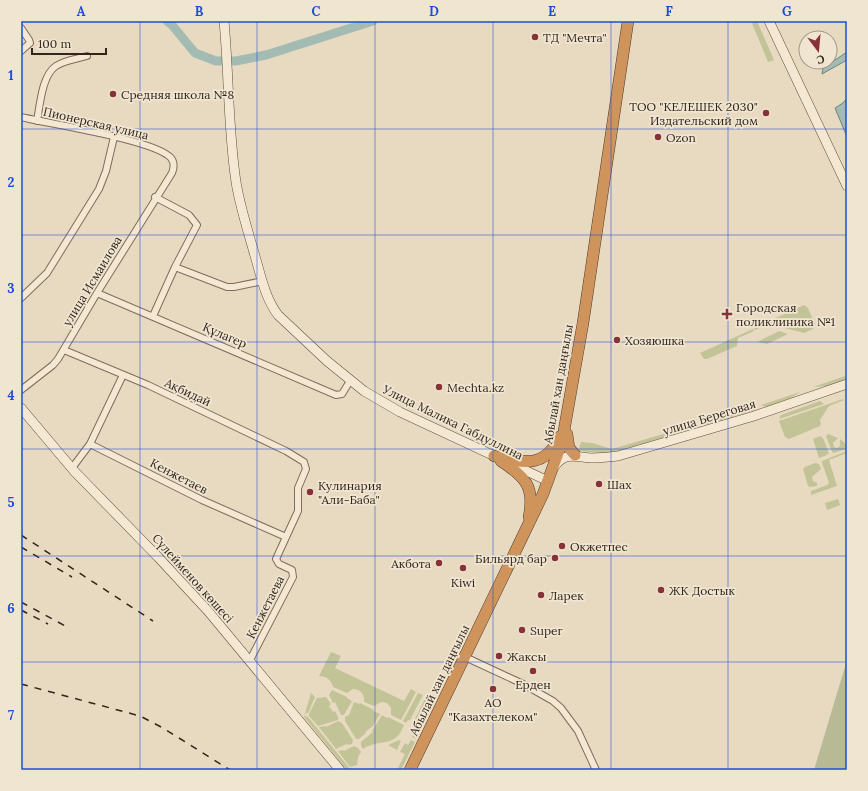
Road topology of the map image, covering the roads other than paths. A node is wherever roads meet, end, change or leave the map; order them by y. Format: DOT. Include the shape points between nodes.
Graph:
graph roads {
  1 [pos="224,21"];
  2 [pos="628,21"];
  3 [pos="769,21"];
  4 [pos="21,28"];
  5 [pos="21,51"];
  6 [pos="86,56"];
  7 [pos="21,117"];
  8 [pos="37,121"];
  9 [pos="114,137"];
  10 [pos="172,173"];
  11 [pos="847,186"];
  12 [pos="156,197"];
  13 [pos="175,267"];
  14 [pos="263,281"];
  15 [pos="97,293"];
  16 [pos="21,298"];
  17 [pos="153,316"];
  18 [pos="64,350"];
  19 [pos="123,374"];
  20 [pos="350,381"];
  21 [pos="847,384"];
  22 [pos="21,390"];
  23 [pos="21,408"];
  24 [pos="567,417"];
  25 [pos="90,444"];
  26 [pos="575,455"];
  27 [pos="494,456"];
  28 [pos="301,460"];
  29 [pos="72,468"];
  30 [pos="553,468"];
  31 [pos="544,479"];
  32 [pos="524,533"];
  33 [pos="286,537"];
  34 [pos="465,657"];
  35 [pos="250,660"];
  36 [pos="411,769"];
  37 [pos="340,770"];
  38 [pos="596,770"];
  1 -- 14 [label="street, Улица Малика Габдуллина" via="236,182"];
  2 -- 24 [label="highway, Абылай хан даңғылы"];
  3 -- 11 [label="street"];
  4 -- 5 [label="street" via="30,43"];
  6 -- 8 [label="street" via="62,63 50,72 45,81"];
  7 -- 8 [label="street, Пионерская улица"];
  8 -- 9 [label="street, Пионерская улица"];
  9 -- 10 [label="street, Пионерская улица" via="140,143 165,154 174,162"];
  9 -- 16 [label="street" via="99,189 47,273"];
  10 -- 12 [label="street, улица Исмаилова"];
  12 -- 13 [label="street" via="189,215 197,225"];
  12 -- 15 [label="street, улица Исмаилова"];
  13 -- 14 [label="street" via="227,287"];
  13 -- 17 [label="street"];
  14 -- 20 [label="street, Улица Малика Габдуллина" via="269,300 278,315"];
  15 -- 17 [label="street, Құлагер"];
  15 -- 18 [label="street, улица Исмаилова"];
  17 -- 20 [label="street, Құлагер" via="336,395 344,393"];
  18 -- 19 [label="street, Ақбидай"];
  18 -- 22 [label="street, улица Исмаилова" via="54,365"];
  19 -- 25 [label="street"];
  19 -- 28 [label="street, Ақбидай"];
  20 -- 27 [label="street, Улица Малика Габдуллина" via="394,408"];
  21 -- 26 [label="street, улица Береговая" via="754,416 618,456 598,458"];
  23 -- 29 [label="street, Сүлейменов көшесі"];
  24 -- 26 [label="highway" via="568,445"];
  24 -- 27 [label="highway" via="554,448 541,459 524,462"];
  24 -- 30 [label="highway, Абылай хан даңғылы" via="564,436"];
  25 -- 29 [label="street"];
  25 -- 33 [label="street, Кенжетаев" via="202,500"];
  26 -- 30 [label="street" via="562,458"];
  27 -- 31 [label="street, Улица Малика Габдуллина"];
  27 -- 32 [label="highway" via="520,474 528,486 530,508"];
  28 -- 33 [label="street, Кенжетаева" via="306,469 298,488 298,511"];
  29 -- 35 [label="street, Сүлейменов көшесі" via="187,588"];
  30 -- 31 [label="highway, Абылай хан даңғылы"];
  31 -- 32 [label="highway, Абылай хан даңғылы"];
  32 -- 34 [label="highway, Абылай хан даңғылы"];
  33 -- 35 [label="street, Кенжетаева" via="276,561 292,570 293,577"];
  34 -- 36 [label="highway, Абылай хан даңғылы"];
  34 -- 38 [label="street" via="553,701 578,731"];
  35 -- 37 [label="street, Сүлейменов көшесі"];
}
